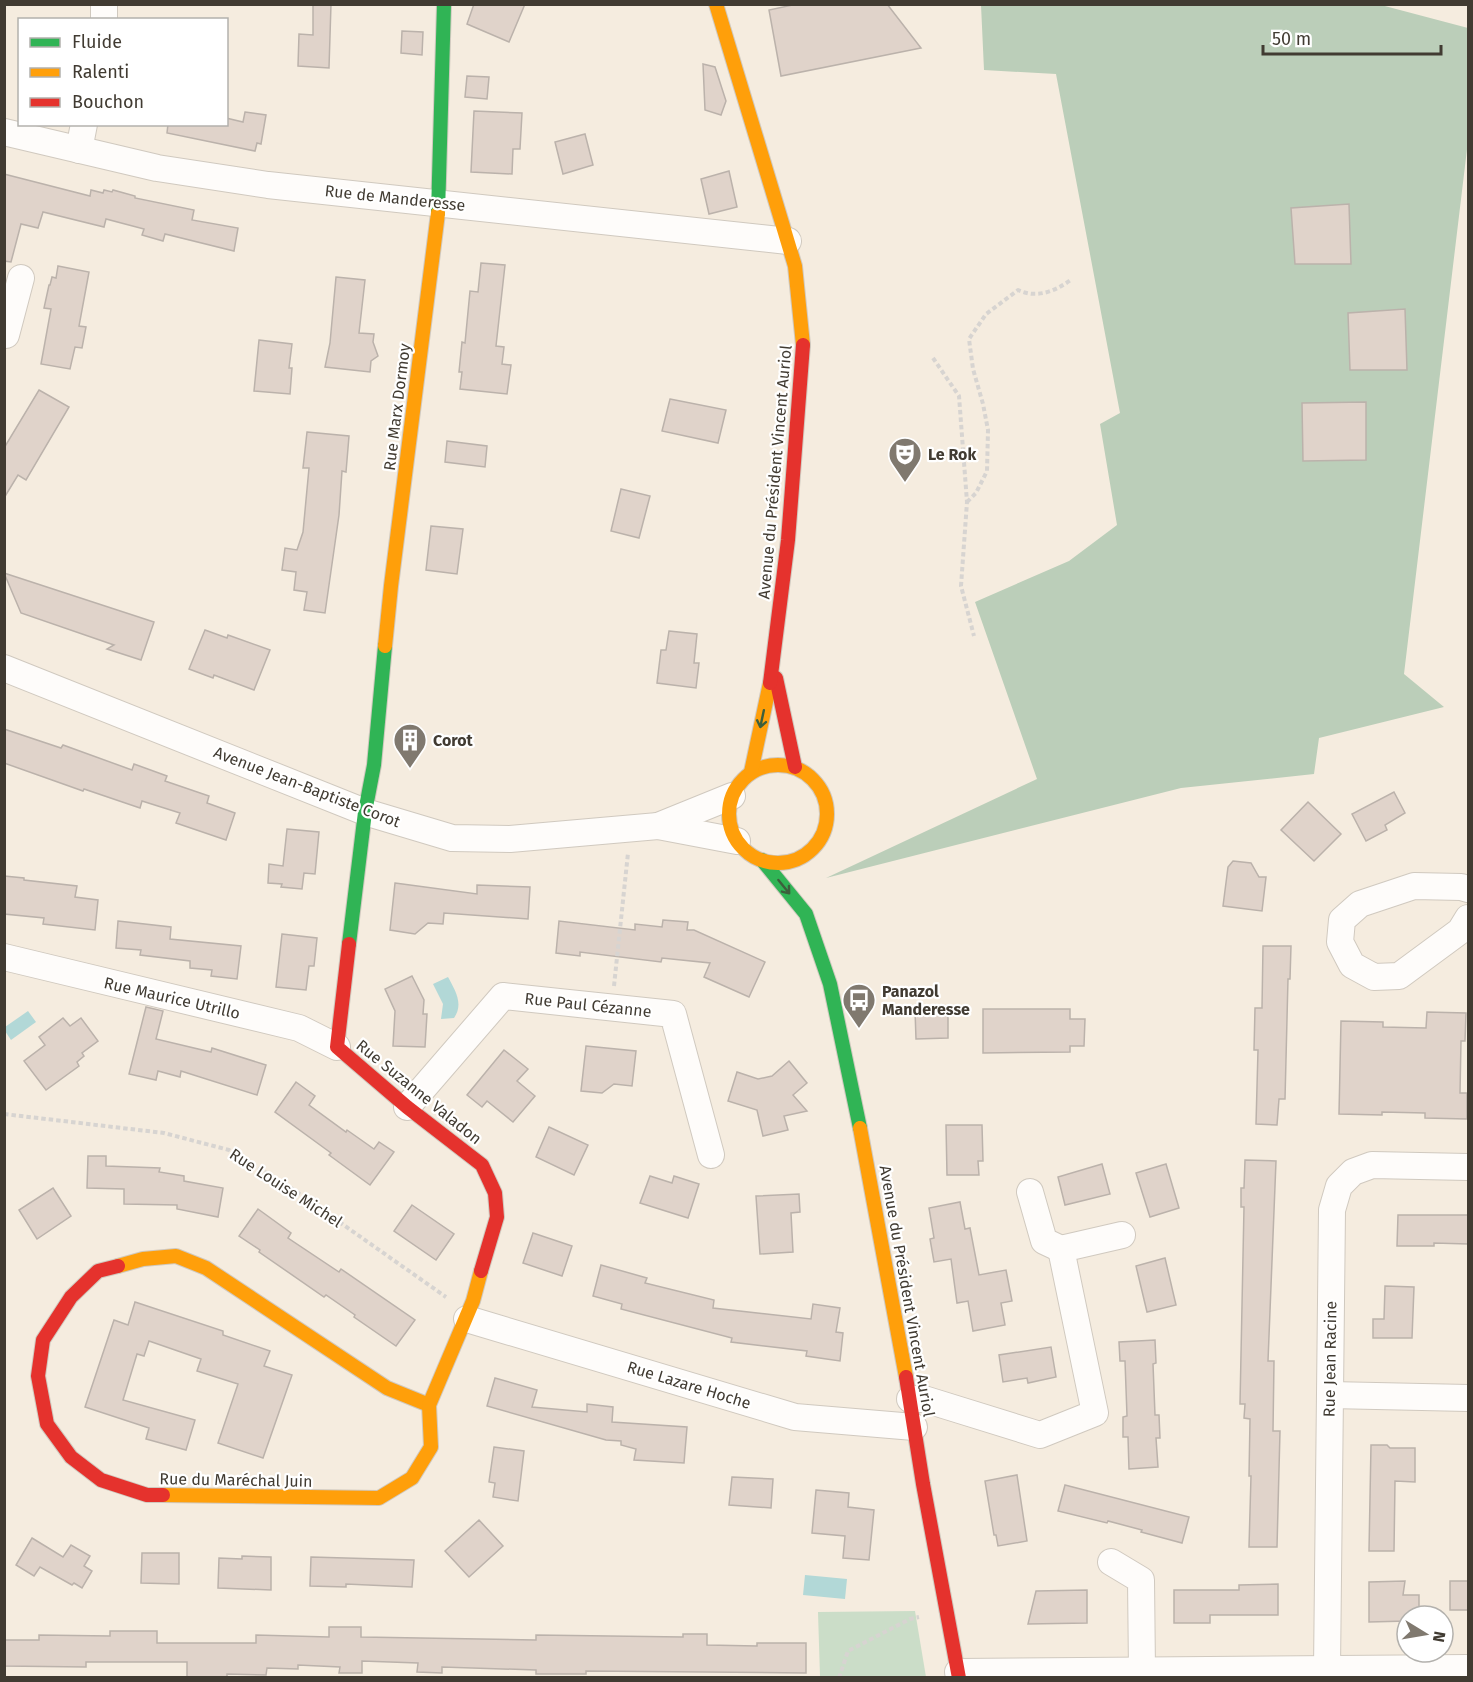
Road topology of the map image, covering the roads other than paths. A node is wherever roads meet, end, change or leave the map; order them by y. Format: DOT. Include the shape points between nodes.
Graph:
graph roads {
  1 [pos="444,4"];
  2 [pos="716,4"];
  3 [pos="84,126"];
  4 [pos="4,132"];
  5 [pos="79,150"];
  6 [pos="439,202"];
  7 [pos="788,241"];
  8 [pos="21,278"];
  9 [pos="5,341"];
  10 [pos="773,666"];
  11 [pos="4,668"];
  12 [pos="795,767"];
  13 [pos="751,772"];
  14 [pos="732,796"];
  15 [pos="366,812"];
  16 [pos="658,826"];
  17 [pos="737,841"];
  18 [pos="817,843"];
  19 [pos="762,860"];
  20 [pos="814,863"];
  21 [pos="1468,889"];
  22 [pos="809,892"];
  23 [pos="806,914"];
  24 [pos="1468,918"];
  25 [pos="4,957"];
  26 [pos="337,1047"];
  27 [pos="407,1107"];
  28 [pos="711,1155"];
  29 [pos="1468,1167"];
  30 [pos="1030,1192"];
  31 [pos="1122,1235"];
  32 [pos="1061,1249"];
  33 [pos="467,1319"];
  34 [pos="1330,1395"];
  35 [pos="1468,1398"];
  36 [pos="910,1399"];
  37 [pos="429,1405"];
  38 [pos="914,1427"];
  39 [pos="1111,1562"];
  40 [pos="1468,1668"];
  41 [pos="1327,1669"];
  42 [pos="1142,1671"];
  43 [pos="958,1675"];
  1 -- 6 [label="street, Rue Marx Dormoy"];
  2 -- 7 [label="street, Avenue du Président Vincent Auriol"];
  3 -- 5 [label="street"];
  4 -- 5 [label="street, Rue de Manderesse"];
  5 -- 6 [label="street, Rue de Manderesse" via="157,168 246,181"];
  6 -- 7 [label="street, Rue de Manderesse"];
  6 -- 15 [label="street, Rue Marx Dormoy"];
  7 -- 10 [label="street, Avenue du Président Vincent Auriol" via="795,266 803,345 788,540"];
  8 -- 9 [label="street"];
  10 -- 12 [label="street, Avenue du Président Vincent Auriol"];
  10 -- 13 [label="street, Avenue du Président Vincent Auriol, one-way"];
  11 -- 15 [label="street, Avenue Jean-Baptiste Corot"];
  12 -- 13 [label="street" via="765,766"];
  12 -- 18 [label="street" via="819,786 828,806 824,830"];
  13 -- 14 [label="street"];
  14 -- 16 [label="street, Avenue Jean-Baptiste Corot"];
  14 -- 17 [label="street" via="728,811"];
  15 -- 16 [label="street, Avenue Jean-Baptiste Corot" via="452,838 510,839"];
  15 -- 26 [label="street, Rue Suzanne Valadon"];
  16 -- 17 [label="street, Avenue Jean-Baptiste Corot"];
  17 -- 19 [label="street"];
  18 -- 19 [label="street" via="792,861"];
  18 -- 20 [label="street"];
  19 -- 23 [label="street, Avenue du Président Vincent Auriol, one-way"];
  21 -- 24 [label="street" via="1414,886 1360,904 1342,920 1340,942 1352,965 1374,977 1399,976 1460,931"];
  22 -- 23 [label="street, Avenue du Président Vincent Auriol"];
  23 -- 36 [label="street, Avenue du Président Vincent Auriol" via="830,984 842,1038"];
  25 -- 26 [label="street, Rue Maurice Utrillo" via="299,1028"];
  26 -- 27 [label="street, Rue Suzanne Valadon"];
  27 -- 28 [label="street, Rue Paul Cézanne" via="503,996 674,1014"];
  27 -- 33 [label="street, Rue Suzanne Valadon" via="482,1165 495,1193 497,1217"];
  29 -- 34 [label="street, Rue Jean Racine" via="1372,1165 1353,1172 1339,1186 1332,1210"];
  30 -- 32 [label="street" via="1044,1241"];
  31 -- 32 [label="street"];
  32 -- 36 [label="street" via="1095,1413 1040,1435 924,1399"];
  33 -- 37 [label="street, Rue du Maréchal Juin"];
  33 -- 38 [label="street, Rue Lazare Hoche" via="795,1417"];
  34 -- 35 [label="street"];
  34 -- 41 [label="street, Rue Jean Racine"];
  36 -- 38 [label="street, Avenue du Président Vincent Auriol"];
  37 -- 37 [label="street, Rue du Maréchal Juin" via="387,1388 206,1268 176,1256 143,1259 98,1271 71,1297 43,1340 38,1376 47,1424 71,1457 101,1480 147,1495 379,1498 412,1478 431,1447"];
  38 -- 43 [label="street, Avenue du Président Vincent Auriol"];
  39 -- 42 [label="street" via="1141,1580"];
  40 -- 41 [label="street"];
  41 -- 42 [label="street"];
  42 -- 43 [label="street"];
}
